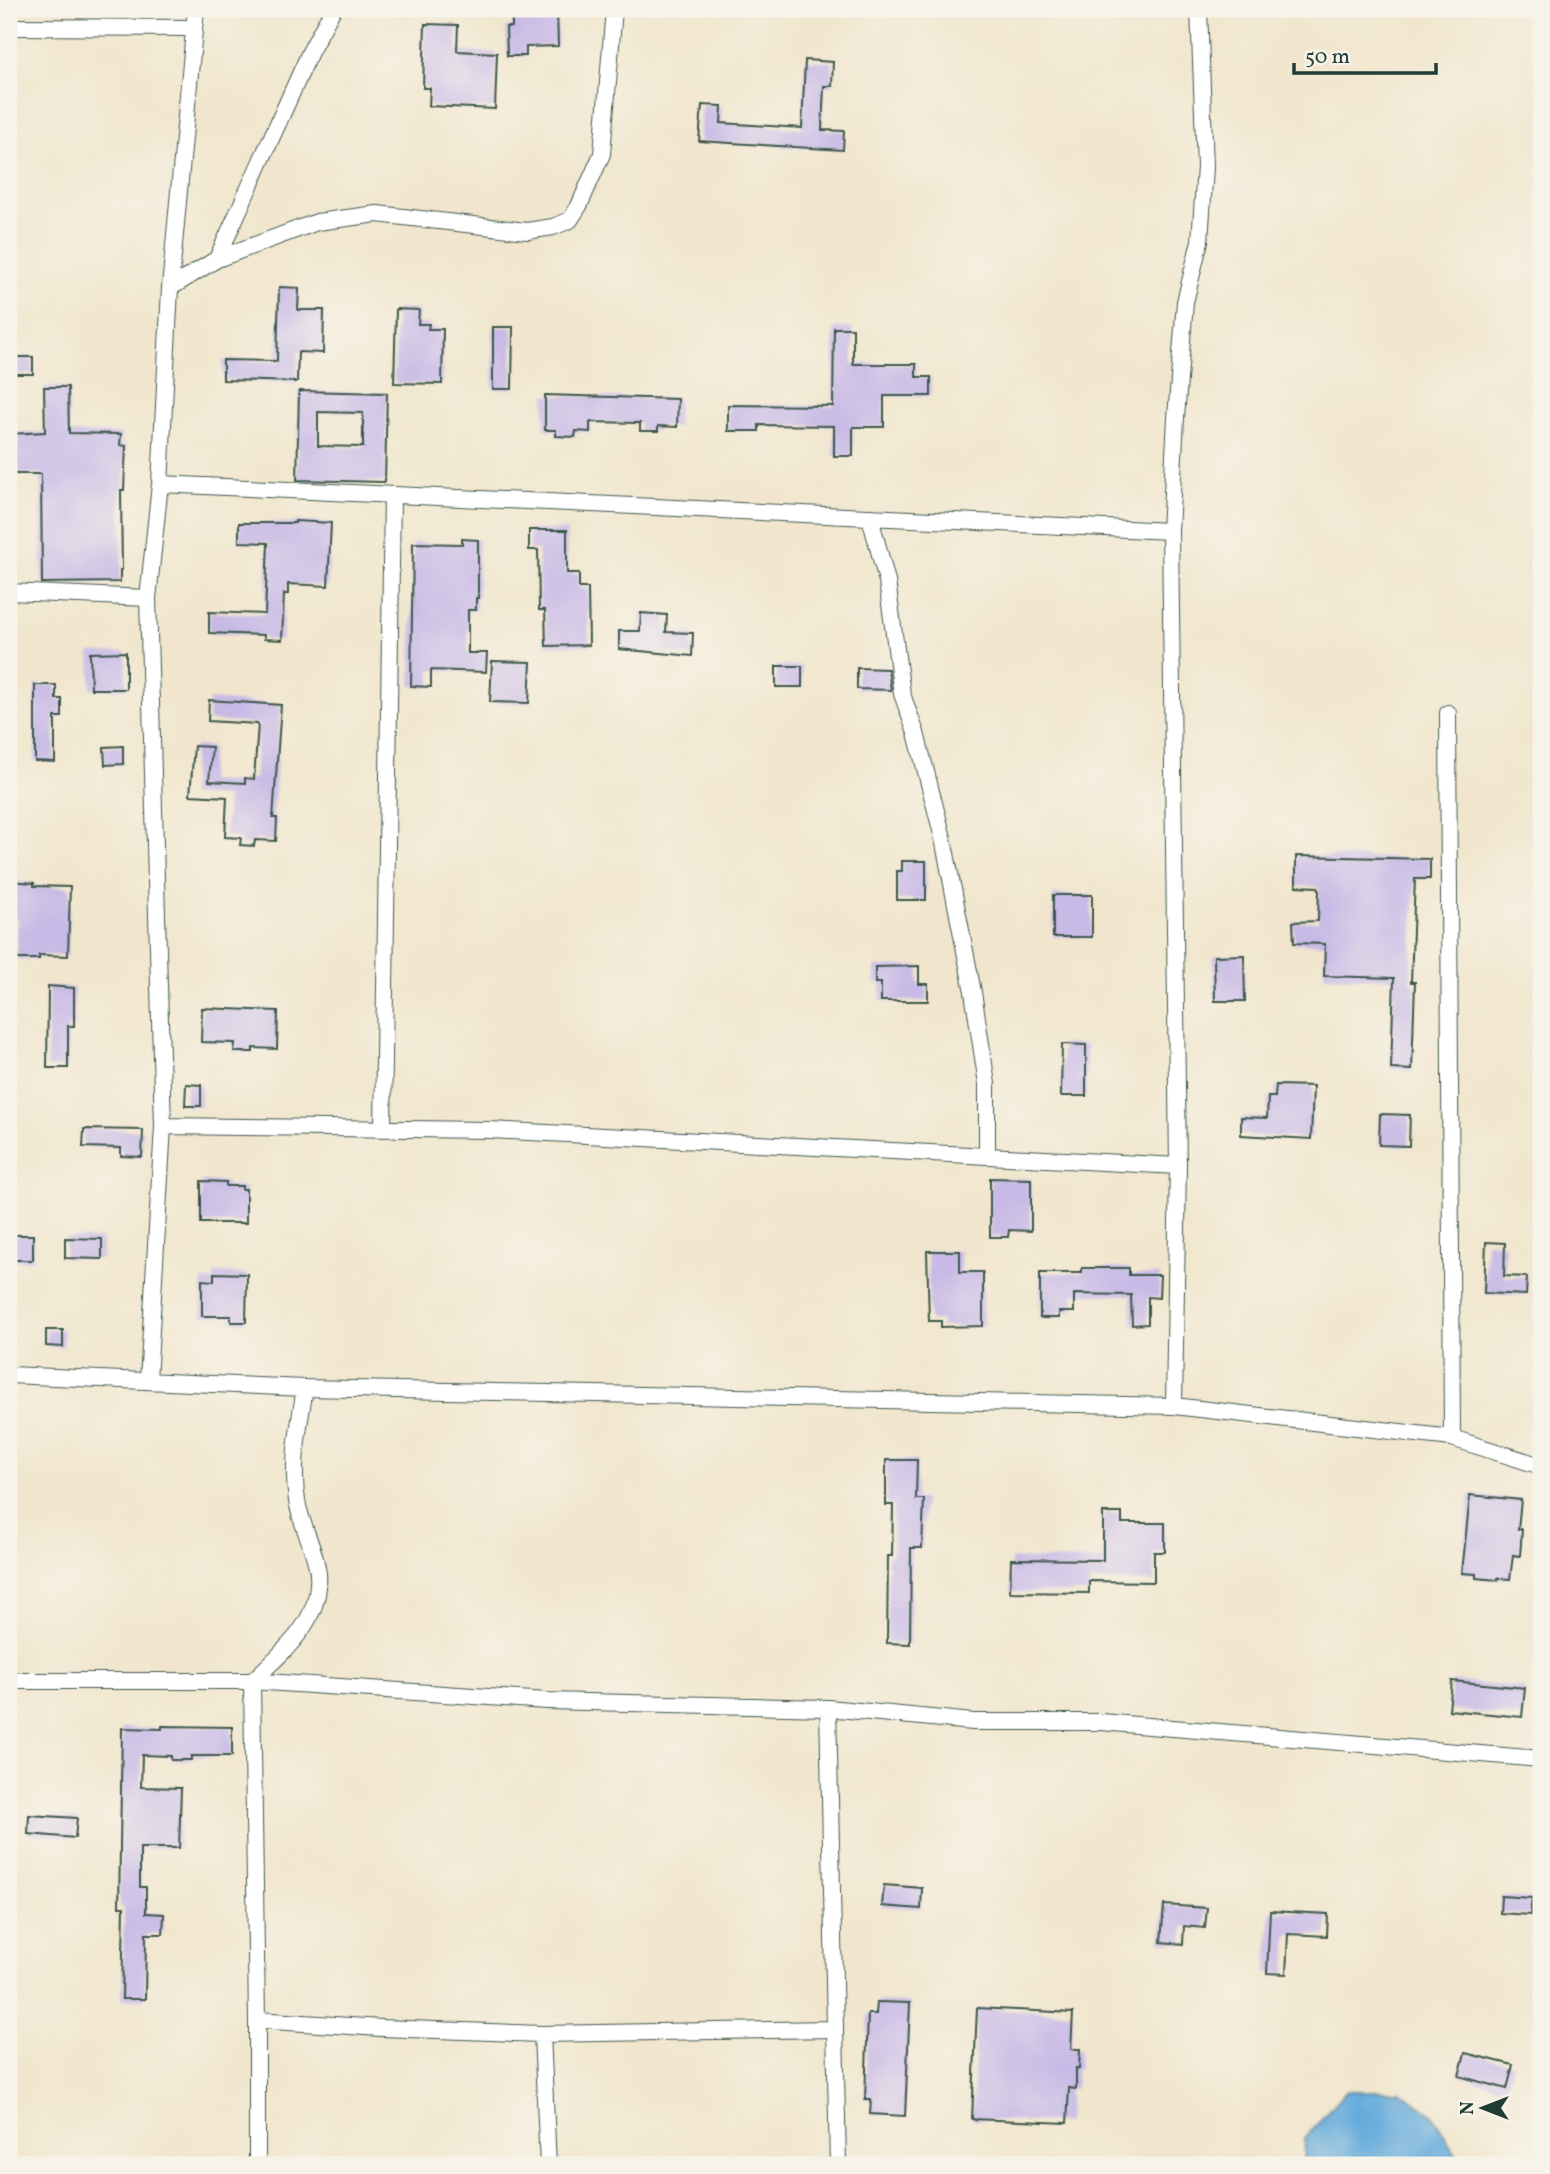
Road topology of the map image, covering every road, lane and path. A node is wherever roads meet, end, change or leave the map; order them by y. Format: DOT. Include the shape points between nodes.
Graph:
graph roads {
  1 [pos="196,9"];
  2 [pos="333,9"];
  3 [pos="614,9"];
  4 [pos="1199,9"];
  5 [pos="9,27"];
  6 [pos="194,28"];
  7 [pos="217,259"];
  8 [pos="170,288"];
  9 [pos="160,484"];
  10 [pos="392,495"];
  11 [pos="870,517"];
  12 [pos="1170,531"];
  13 [pos="9,592"];
  14 [pos="148,598"];
  15 [pos="1448,713"];
  16 [pos="163,1126"];
  17 [pos="383,1129"];
  18 [pos="987,1156"];
  19 [pos="1178,1166"];
  20 [pos="9,1375"];
  21 [pos="148,1381"];
  22 [pos="304,1388"];
  23 [pos="1174,1406"];
  24 [pos="1452,1438"];
  25 [pos="1541,1466"];
  26 [pos="9,1681"];
  27 [pos="252,1681"];
  28 [pos="828,1708"];
  29 [pos="1541,1759"];
  30 [pos="257,2020"];
  31 [pos="834,2029"];
  32 [pos="542,2034"];
  33 [pos="257,2165"];
  34 [pos="548,2165"];
  35 [pos="838,2165"];
  1 -- 6 [label="street"];
  2 -- 7 [label="street"];
  3 -- 7 [label="street" via="602,154 570,220 527,232 377,214 317,222"];
  4 -- 12 [label="street" via="1205,167 1200,241 1185,302"];
  5 -- 6 [label="street"];
  6 -- 8 [label="street"];
  7 -- 8 [label="street"];
  8 -- 9 [label="street"];
  9 -- 10 [label="street"];
  9 -- 14 [label="street"];
  10 -- 11 [label="street"];
  10 -- 17 [label="street"];
  11 -- 12 [label="street"];
  11 -- 18 [label="street" via="887,580 902,694 943,838 974,992 987,1084"];
  12 -- 19 [label="street"];
  13 -- 14 [label="street"];
  14 -- 16 [label="street"];
  15 -- 24 [label="street"];
  16 -- 17 [label="street"];
  16 -- 21 [label="street"];
  17 -- 18 [label="street" via="490,1130"];
  18 -- 19 [label="street"];
  19 -- 23 [label="street"];
  20 -- 21 [label="street"];
  21 -- 22 [label="street"];
  22 -- 23 [label="street"];
  22 -- 27 [label="street" via="294,1468 297,1503 318,1574 317,1597 296,1637"];
  23 -- 24 [label="street"];
  24 -- 25 [label="street"];
  26 -- 27 [label="street"];
  27 -- 28 [label="street" via="547,1702"];
  27 -- 30 [label="street"];
  28 -- 29 [label="street" via="973,1722 1101,1722"];
  28 -- 31 [label="street"];
  30 -- 32 [label="street"];
  30 -- 33 [label="street"];
  31 -- 32 [label="street"];
  31 -- 35 [label="street"];
  32 -- 34 [label="street"];
}
